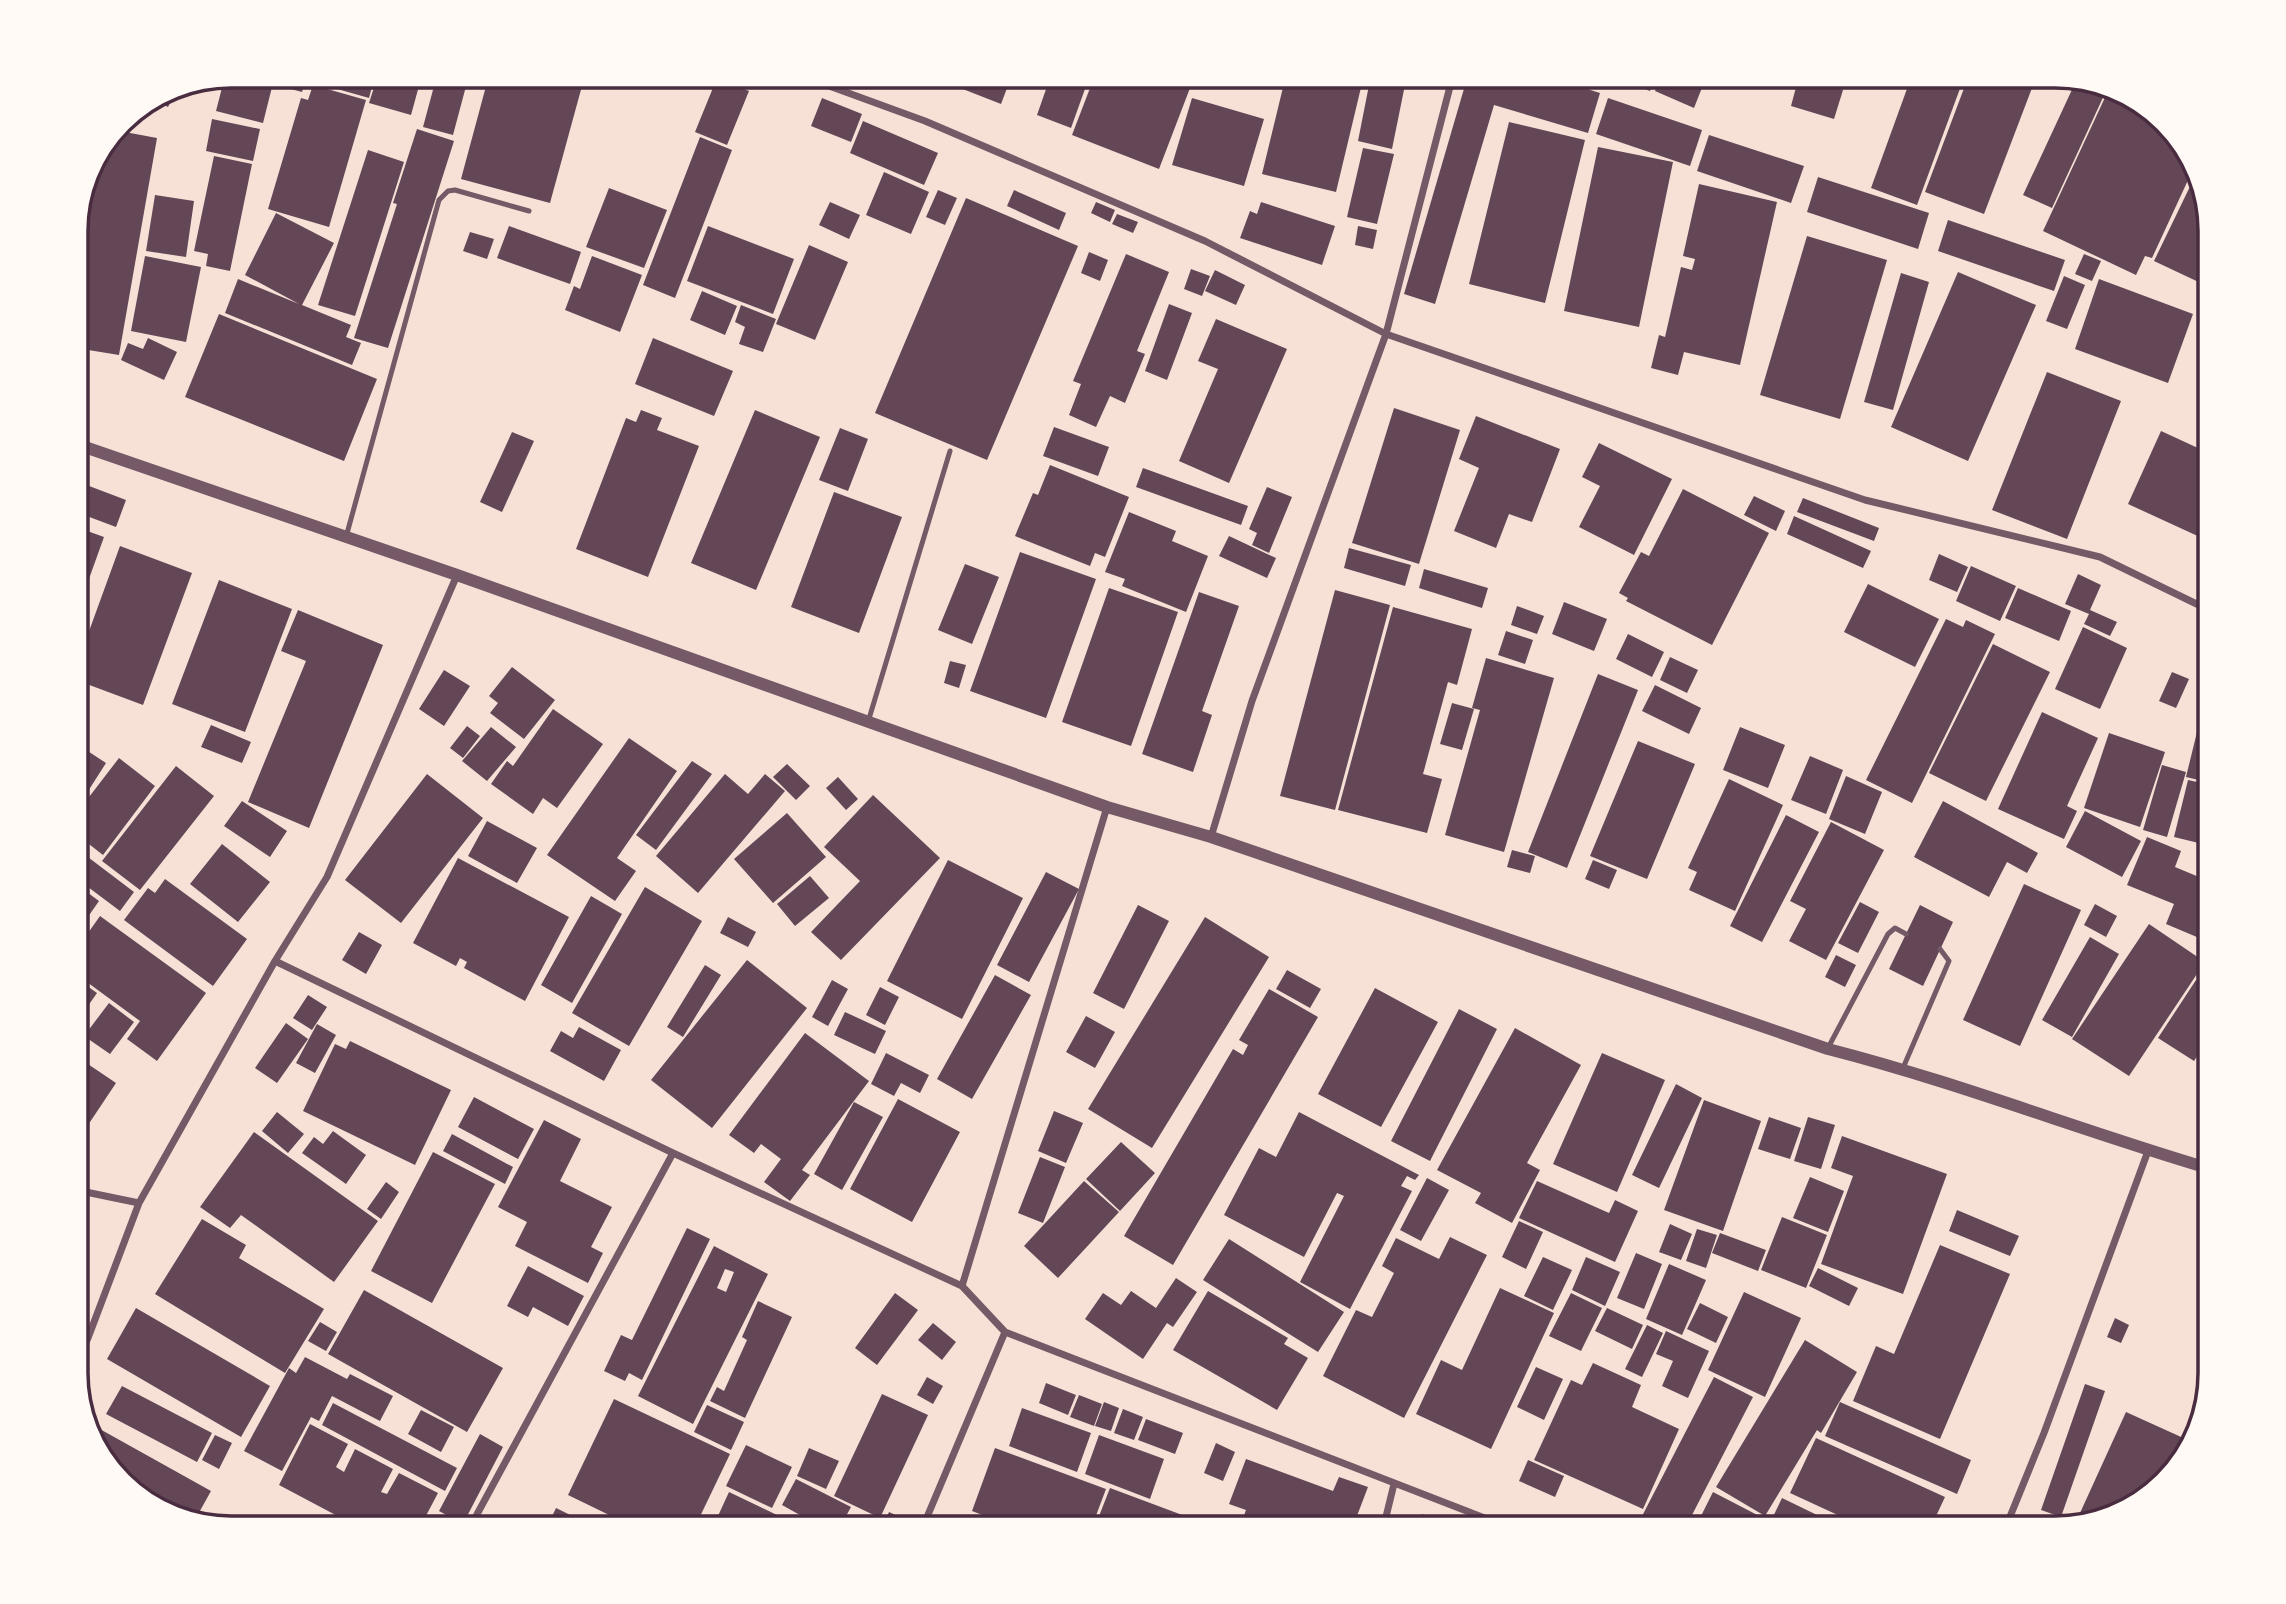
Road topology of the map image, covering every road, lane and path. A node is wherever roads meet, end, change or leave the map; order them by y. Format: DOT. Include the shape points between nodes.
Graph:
graph roads {
  1 [pos="832,87"];
  2 [pos="1450,87"];
  3 [pos="529,211"];
  4 [pos="1386,334"];
  5 [pos="88,448"];
  6 [pos="950,451"];
  7 [pos="346,537"];
  8 [pos="457,575"];
  9 [pos="2198,605"];
  10 [pos="868,722"];
  11 [pos="1107,807"];
  12 [pos="1211,837"];
  13 [pos="1906,934"];
  14 [pos="1940,949"];
  15 [pos="275,961"];
  16 [pos="1828,1049"];
  17 [pos="1903,1068"];
  18 [pos="2148,1151"];
  19 [pos="673,1153"];
  20 [pos="2198,1165"];
  21 [pos="88,1192"];
  22 [pos="139,1203"];
  23 [pos="962,1286"];
  24 [pos="1005,1332"];
  25 [pos="88,1338"];
  26 [pos="1394,1484"];
  27 [pos="476,1516"];
  28 [pos="927,1516"];
  29 [pos="1386,1516"];
  30 [pos="1479,1516"];
  31 [pos="2010,1516"];
  1 -- 4 [label="street" via="925,121 1205,240"];
  2 -- 4 [label="street"];
  3 -- 7 [label="lane" via="455,190 439,200"];
  4 -- 9 [label="street" via="1865,499 2100,557"];
  4 -- 12 [label="street" via="1252,701"];
  5 -- 7 [label="street"];
  6 -- 10 [label="lane"];
  7 -- 8 [label="street"];
  8 -- 10 [label="street"];
  8 -- 15 [label="street" via="327,877"];
  10 -- 11 [label="street"];
  11 -- 12 [label="street"];
  11 -- 23 [label="street"];
  12 -- 16 [label="street"];
  13 -- 16 [label="lane" via="1895,928 1888,934"];
  14 -- 17 [label="lane" via="1950,961"];
  15 -- 19 [label="street"];
  15 -- 22 [label="street"];
  16 -- 17 [label="street"];
  17 -- 18 [label="street"];
  18 -- 20 [label="street"];
  18 -- 31 [label="street"];
  19 -- 23 [label="street"];
  19 -- 27 [label="street"];
  21 -- 22 [label="street"];
  22 -- 25 [label="street"];
  23 -- 24 [label="street"];
  24 -- 26 [label="street"];
  24 -- 28 [label="street"];
  26 -- 29 [label="street"];
  26 -- 30 [label="street"];
}
